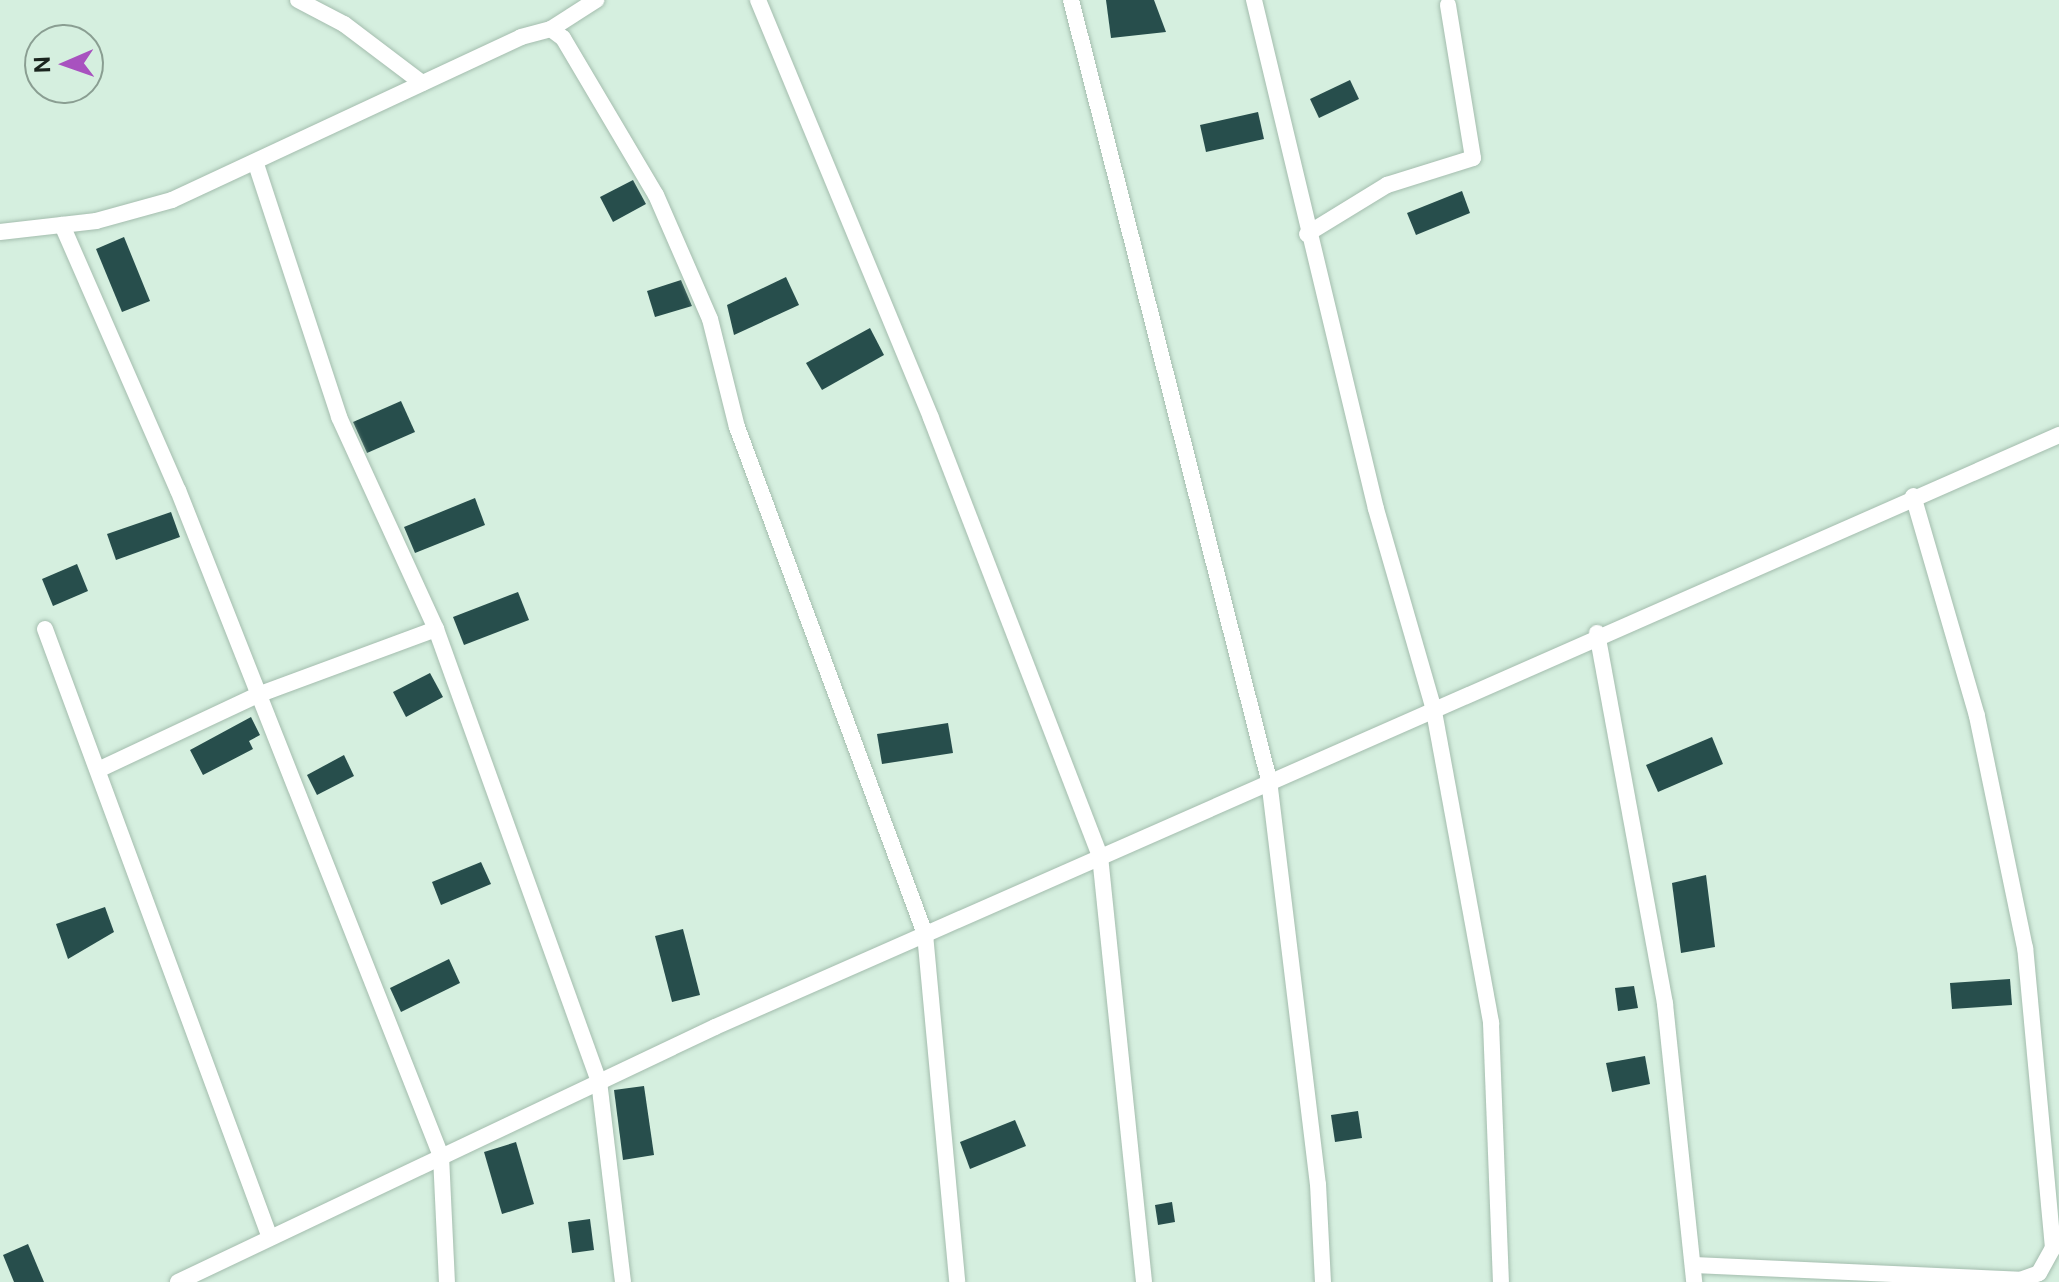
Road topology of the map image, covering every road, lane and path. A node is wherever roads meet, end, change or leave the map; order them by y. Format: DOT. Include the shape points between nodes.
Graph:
graph roads {
  1 [pos="298,0"];
  2 [pos="596,0"];
  3 [pos="758,0"];
  4 [pos="1071,0"];
  5 [pos="1254,0"];
  6 [pos="1448,5"];
  7 [pos="551,29"];
  8 [pos="422,83"];
  9 [pos="257,167"];
  10 [pos="62,225"];
  11 [pos="0,232"];
  12 [pos="1307,234"];
  13 [pos="2059,435"];
  14 [pos="1913,496"];
  15 [pos="45,629"];
  16 [pos="436,629"];
  17 [pos="1597,633"];
  18 [pos="255,696"];
  19 [pos="1433,706"];
  20 [pos="98,770"];
  21 [pos="1269,780"];
  22 [pos="1100,856"];
  23 [pos="925,934"];
  24 [pos="599,1081"];
  25 [pos="441,1156"];
  26 [pos="270,1238"];
  27 [pos="1694,1274"];
  28 [pos="178,1282"];
  29 [pos="447,1282"];
  30 [pos="623,1282"];
  31 [pos="957,1282"];
  32 [pos="1144,1282"];
  33 [pos="1323,1282"];
  34 [pos="1501,1282"];
  1 -- 8 [label="street" via="344,24"];
  2 -- 7 [label="street"];
  3 -- 22 [label="street" via="931,418"];
  4 -- 21 [label="street"];
  5 -- 12 [label="street"];
  6 -- 12 [label="street" via="1473,158 1387,185"];
  7 -- 8 [label="street"];
  7 -- 23 [label="street" via="571,49 656,195 710,319 737,427"];
  8 -- 9 [label="street"];
  9 -- 10 [label="street" via="172,200"];
  9 -- 16 [label="street" via="339,417"];
  10 -- 11 [label="street"];
  10 -- 18 [label="street" via="178,490"];
  12 -- 19 [label="street"];
  13 -- 14 [label="street"];
  14 -- 17 [label="street"];
  14 -- 27 [label="street" via="1977,716 2025,948 2053,1248 2039,1273 2020,1280"];
  15 -- 20 [label="street"];
  16 -- 18 [label="street"];
  16 -- 24 [label="street"];
  17 -- 19 [label="street"];
  17 -- 27 [label="street" via="1665,1004"];
  18 -- 20 [label="street"];
  18 -- 25 [label="street"];
  19 -- 21 [label="street"];
  19 -- 34 [label="street" via="1491,1023"];
  20 -- 26 [label="street"];
  21 -- 22 [label="street"];
  21 -- 33 [label="street" via="1318,1184"];
  22 -- 23 [label="street"];
  22 -- 32 [label="street"];
  23 -- 24 [label="street"];
  23 -- 31 [label="street"];
  24 -- 25 [label="street"];
  24 -- 30 [label="street"];
  25 -- 26 [label="street"];
  25 -- 29 [label="street"];
  26 -- 28 [label="street"];
}
